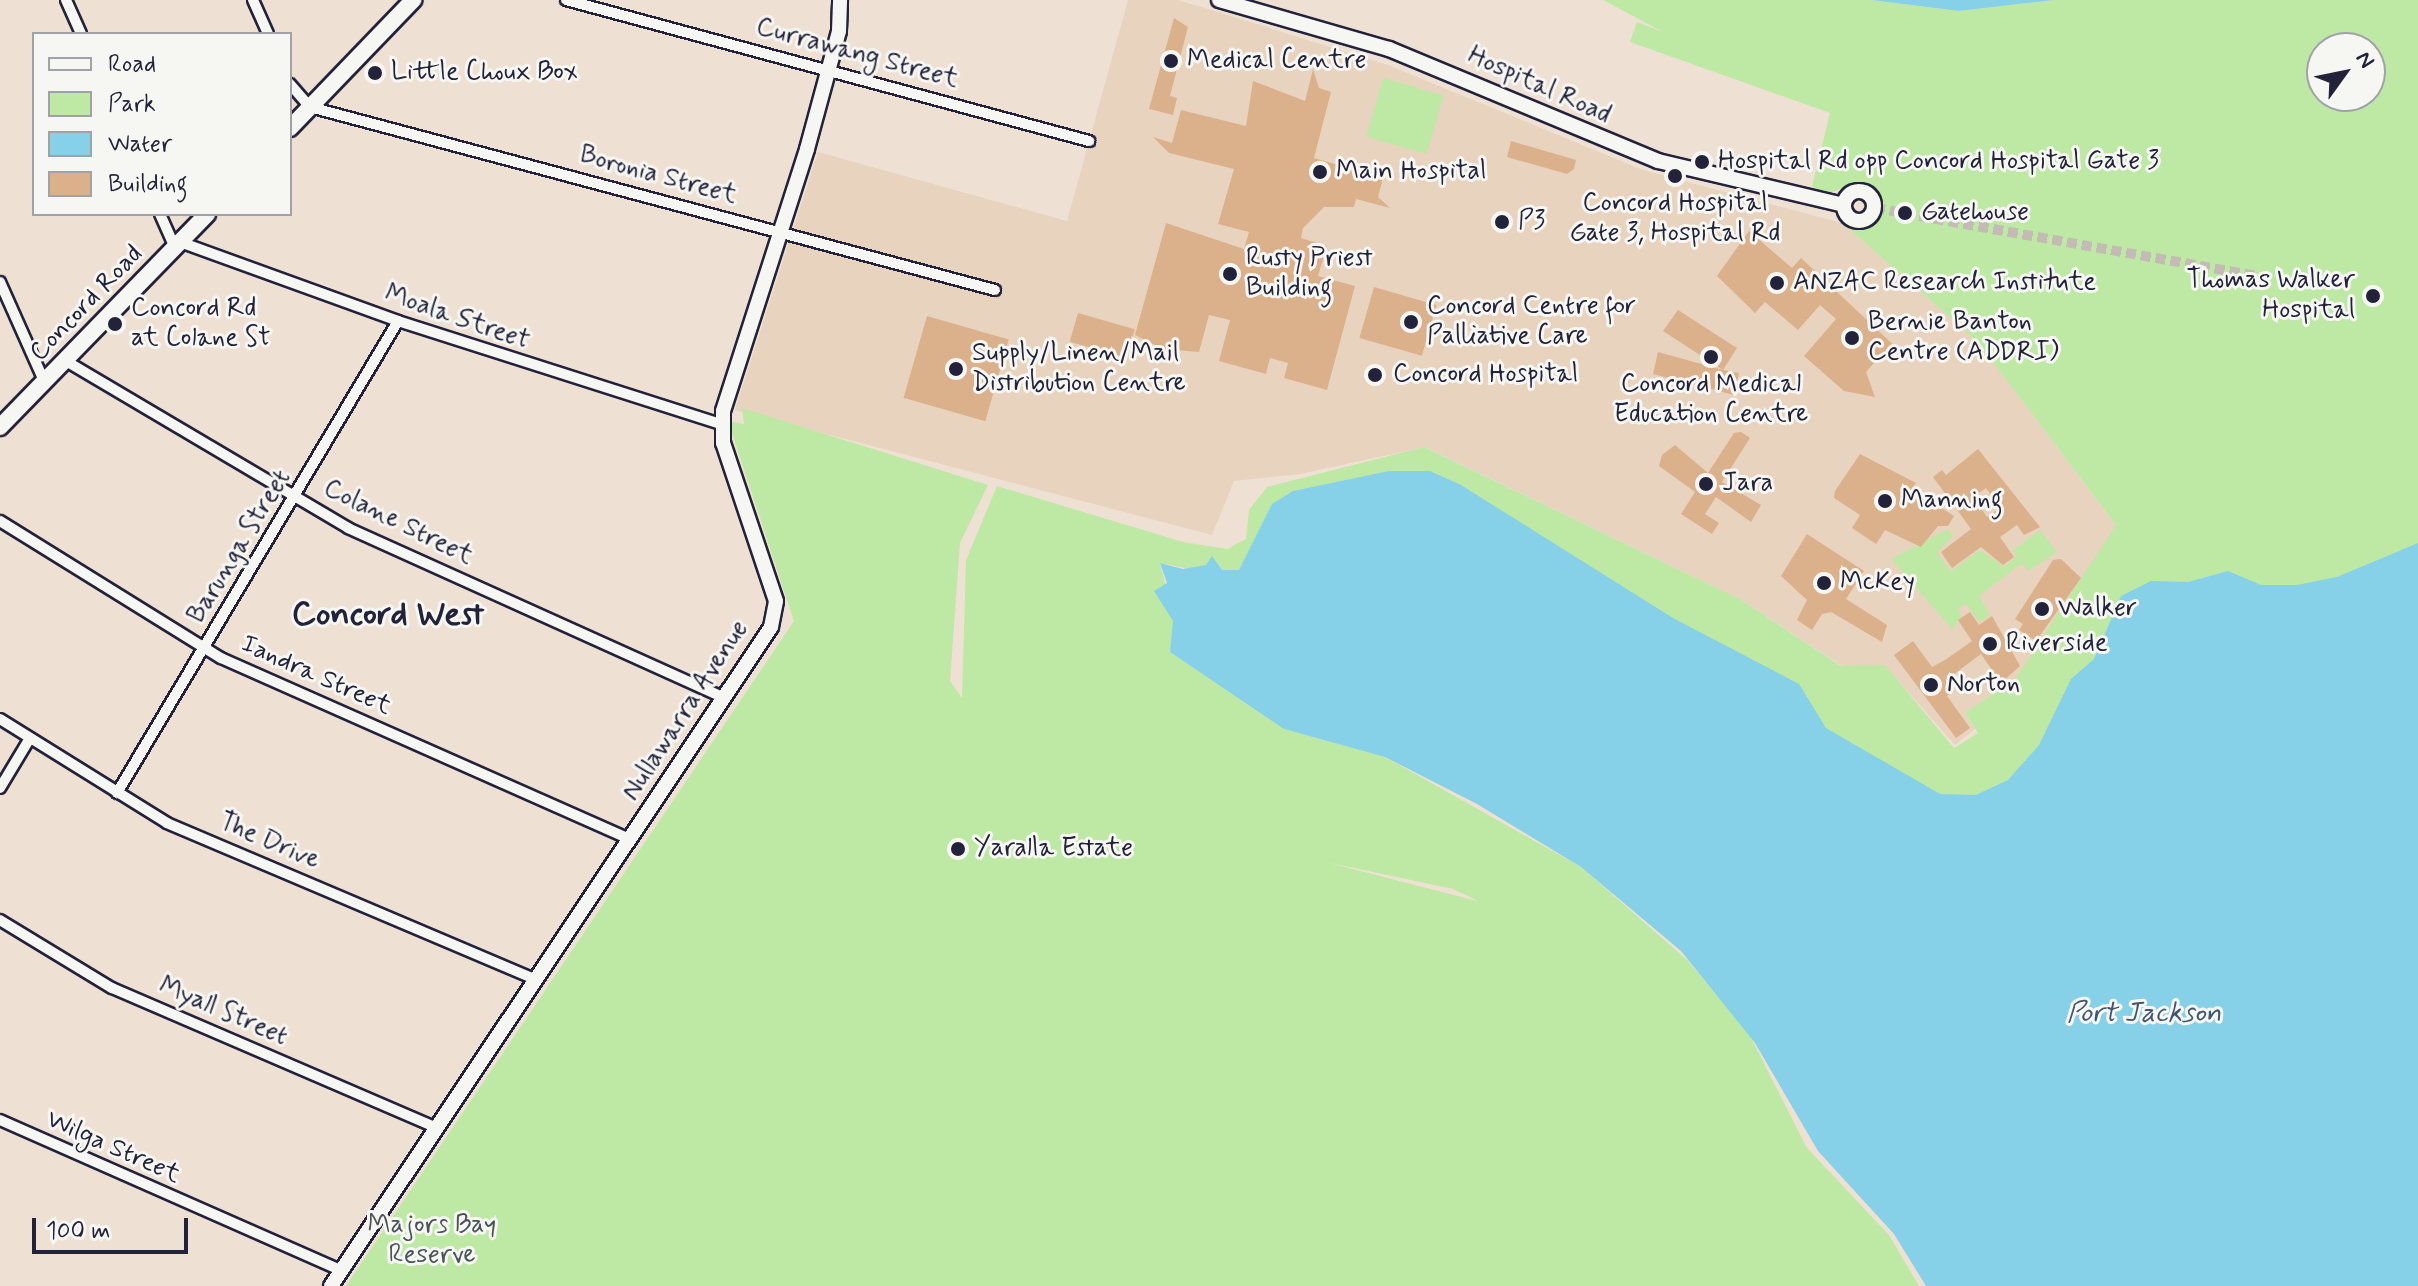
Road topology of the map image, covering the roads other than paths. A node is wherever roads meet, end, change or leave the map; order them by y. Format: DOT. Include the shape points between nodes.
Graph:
graph roads {
  1 [pos="66,0"];
  2 [pos="253,0"];
  3 [pos="413,0"];
  4 [pos="566,0"];
  5 [pos="840,0"];
  6 [pos="1222,0"];
  7 [pos="80,32"];
  8 [pos="267,32"];
  9 [pos="829,69"];
  10 [pos="292,86"];
  11 [pos="310,107"];
  12 [pos="292,126"];
  13 [pos="1089,141"];
  14 [pos="1844,205"];
  15 [pos="161,216"];
  16 [pos="205,216"];
  17 [pos="780,232"];
  18 [pos="178,244"];
  19 [pos="0,282"];
  20 [pos="995,290"];
  21 [pos="398,321"];
  22 [pos="66,361"];
  23 [pos="45,383"];
  24 [pos="723,425"];
  25 [pos="0,427"];
  26 [pos="295,497"];
  27 [pos="0,521"];
  28 [pos="205,648"];
  29 [pos="725,698"];
  30 [pos="0,719"];
  31 [pos="30,738"];
  32 [pos="0,788"];
  33 [pos="117,793"];
  34 [pos="630,839"];
  35 [pos="0,920"];
  36 [pos="535,979"];
  37 [pos="0,1120"];
  38 [pos="437,1128"];
  39 [pos="342,1271"];
  40 [pos="331,1286"];
  1 -- 7 [label="street"];
  2 -- 8 [label="street"];
  3 -- 11 [label="main road"];
  4 -- 9 [label="street, Currawang Street"];
  5 -- 9 [label="main road, Nullawarra Avenue"];
  6 -- 14 [label="main road, Hospital Road" via="1389,49 1658,161"];
  9 -- 13 [label="street, Currawang Street"];
  9 -- 17 [label="main road, Nullawarra Avenue"];
  10 -- 11 [label="street"];
  11 -- 12 [label="main road"];
  11 -- 17 [label="street, Boronia Street"];
  15 -- 18 [label="street"];
  16 -- 18 [label="main road, Concord Road"];
  17 -- 20 [label="street, Boronia Street"];
  17 -- 24 [label="main road, Nullawarra Avenue" via="727,391"];
  18 -- 21 [label="street, Moala Street"];
  18 -- 22 [label="main road, Concord Road"];
  19 -- 23 [label="street"];
  21 -- 24 [label="street, Moala Street"];
  21 -- 26 [label="street, Barunga Street"];
  22 -- 23 [label="main road, Concord Road"];
  22 -- 26 [label="street, Colane Street"];
  23 -- 25 [label="main road, Concord Road"];
  24 -- 29 [label="main road, Nullawarra Avenue" via="776,601 771,627"];
  26 -- 28 [label="street, Barunga Street"];
  26 -- 29 [label="street, Colane Street" via="348,528"];
  27 -- 28 [label="street, Iandra Street"];
  28 -- 33 [label="street, Barunga Street"];
  28 -- 34 [label="street, Iandra Street"];
  29 -- 34 [label="main road, Nullawarra Avenue"];
  30 -- 31 [label="street, The Drive"];
  31 -- 32 [label="street"];
  31 -- 33 [label="street, The Drive"];
  33 -- 36 [label="street, The Drive" via="167,823"];
  34 -- 36 [label="main road, Nullawarra Avenue"];
  35 -- 38 [label="street, Myall Street" via="112,988"];
  36 -- 38 [label="main road, Nullawarra Avenue"];
  37 -- 39 [label="street, Wilga Street"];
  38 -- 39 [label="main road, Nullawarra Avenue"];
  39 -- 40 [label="main road, Nullawarra Avenue"];
}
